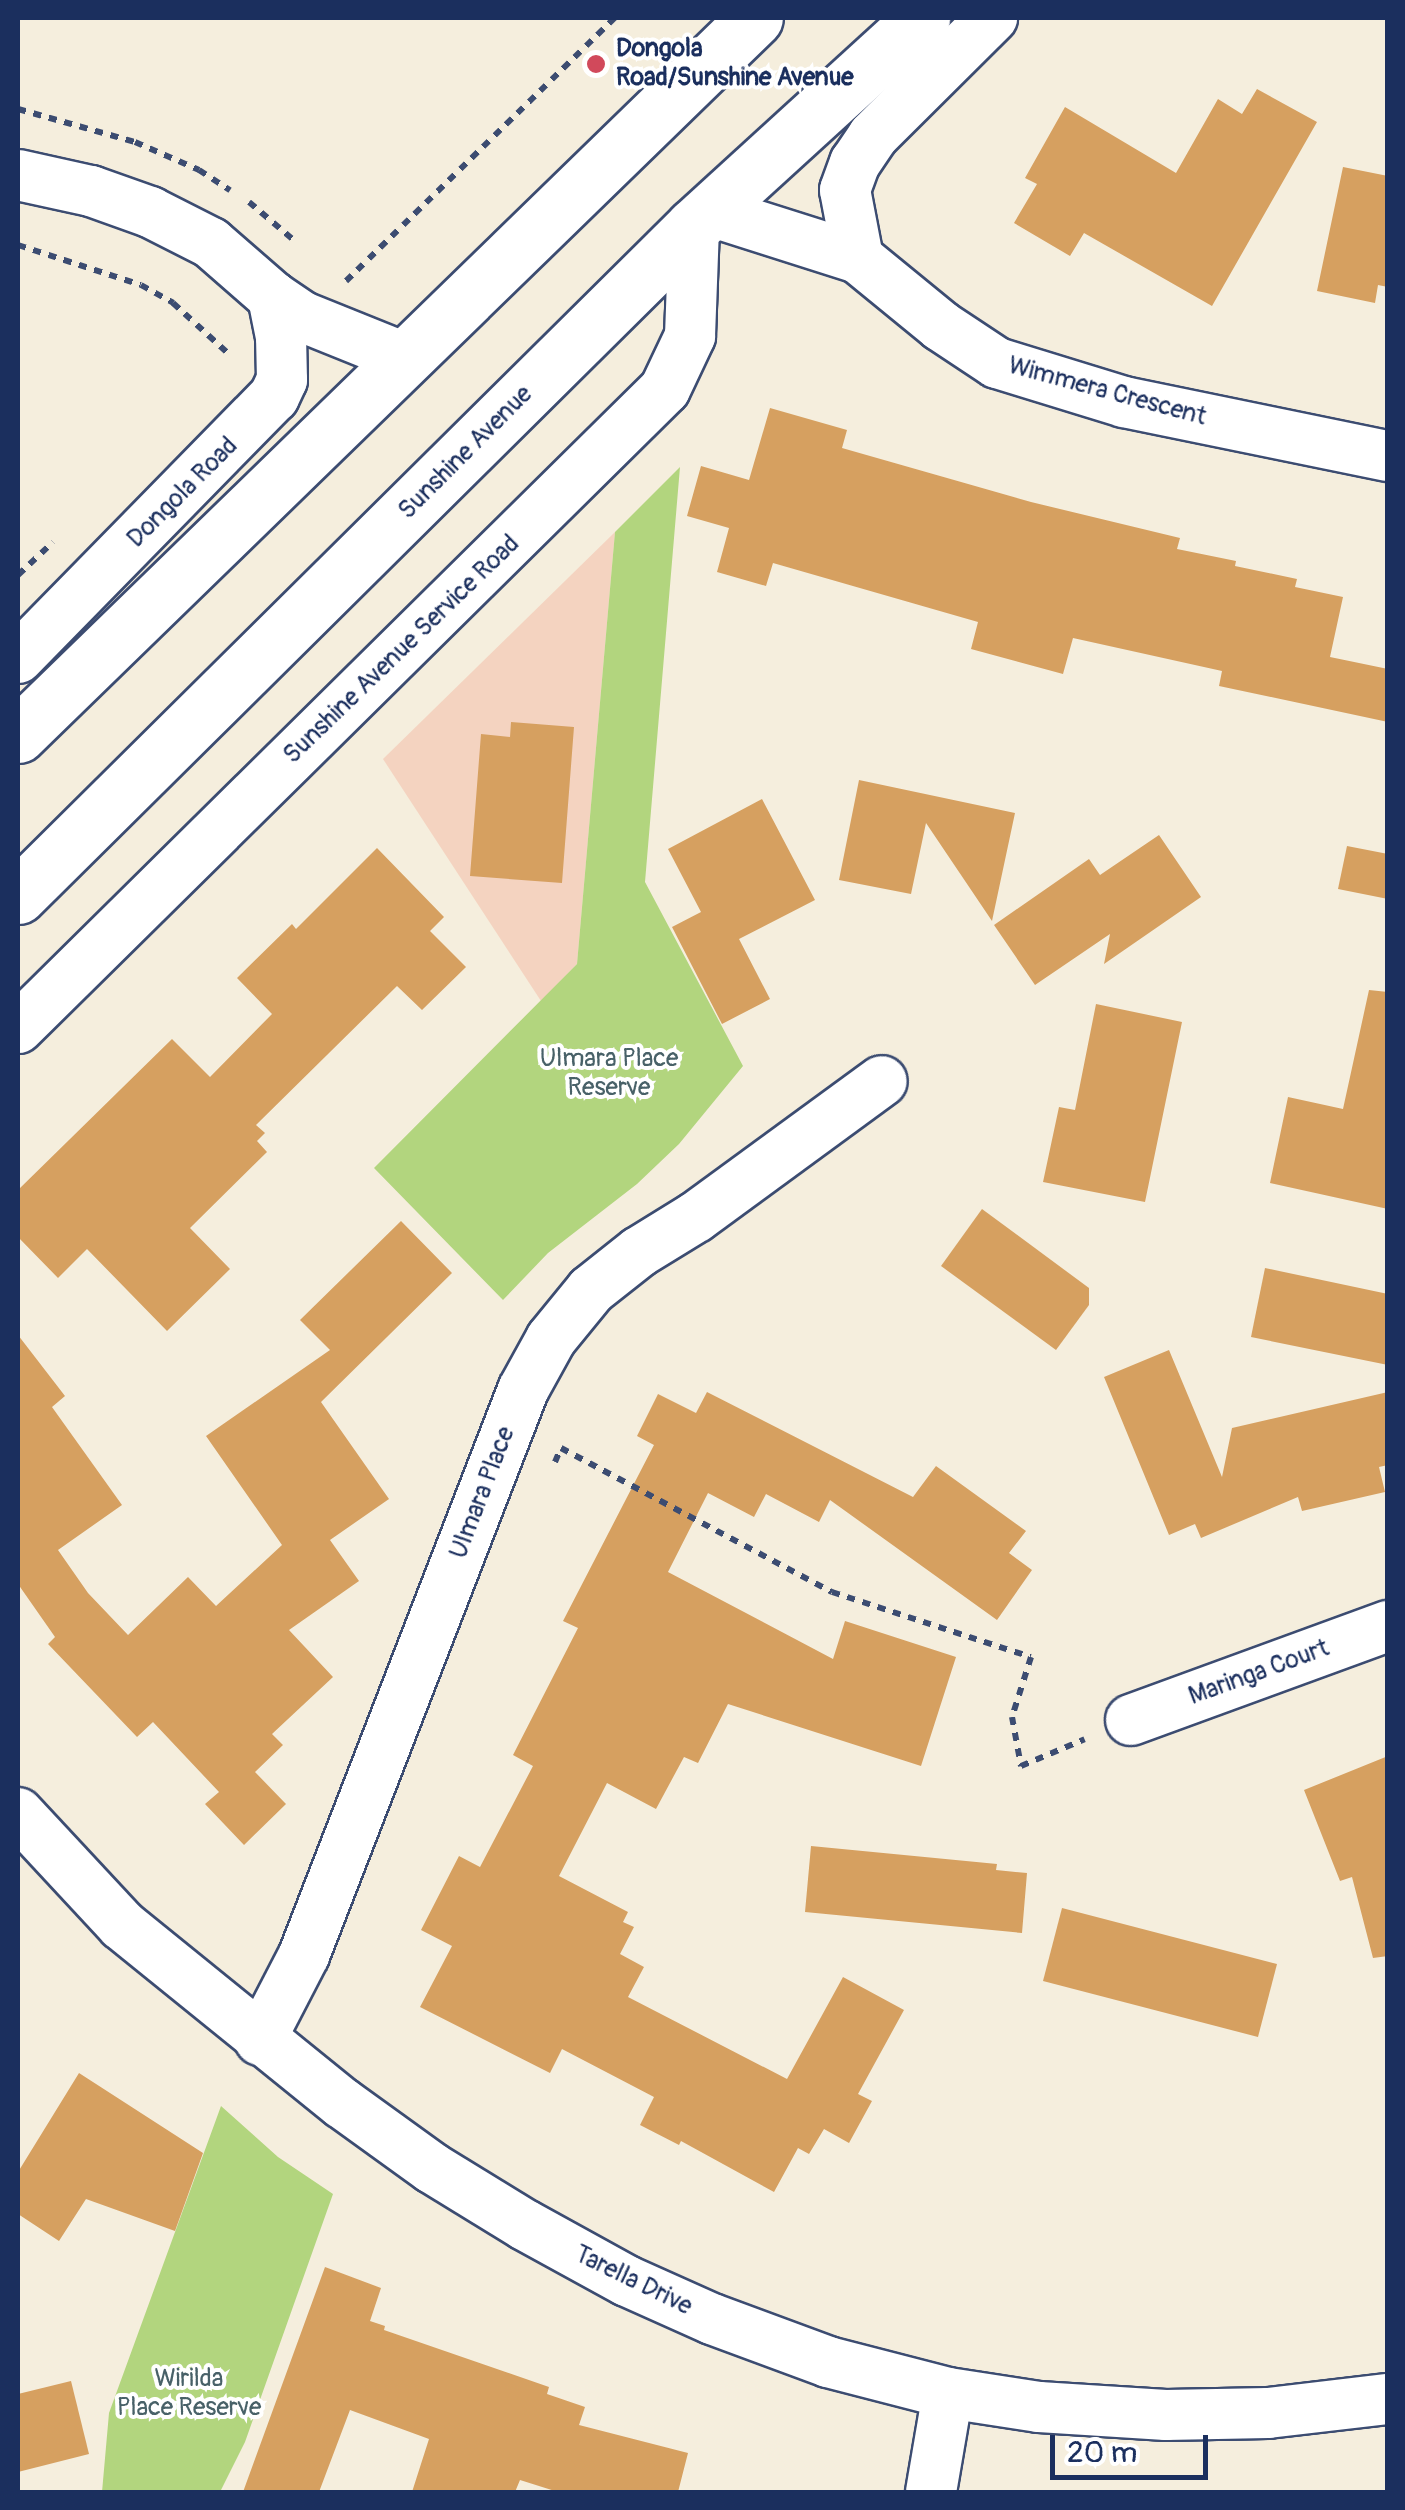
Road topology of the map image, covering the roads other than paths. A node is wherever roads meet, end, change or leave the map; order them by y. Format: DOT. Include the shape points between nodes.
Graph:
graph roads {
  1 [pos="755,18"];
  2 [pos="922,18"];
  3 [pos="992,18"];
  4 [pos="18,175"];
  5 [pos="702,219"];
  6 [pos="858,258"];
  7 [pos="274,297"];
  8 [pos="405,358"];
  9 [pos="1388,456"];
  10 [pos="18,658"];
  11 [pos="18,734"];
  12 [pos="18,896"];
  13 [pos="18,1028"];
  14 [pos="882,1082"];
  15 [pos="1388,1626"];
  16 [pos="1131,1720"];
  17 [pos="18,1813"];
  18 [pos="260,2040"];
  19 [pos="948,2393"];
  20 [pos="1388,2399"];
  21 [pos="931,2492"];
  1 -- 8 [label="main road"];
  2 -- 5 [label="main road, Sunshine Avenue"];
  3 -- 6 [label="street" via="873,136 855,163 845,190"];
  4 -- 7 [label="street" via="150,212 211,243"];
  5 -- 6 [label="street"];
  5 -- 12 [label="main road, Sunshine Avenue"];
  5 -- 13 [label="street, Sunshine Avenue Service Road" via="690,336 665,389"];
  6 -- 9 [label="street, Wimmera Crescent" via="997,363 1124,402"];
  7 -- 8 [label="street" via="304,317"];
  7 -- 10 [label="street, Dongola Road" via="282,380 274,398"];
  8 -- 11 [label="main road"];
  14 -- 18 [label="street, Ulmara Place" via="591,1290 551,1339 495,1460 304,1955"];
  15 -- 16 [label="street, Maringa Court"];
  17 -- 18 [label="street, Tarella Drive" via="122,1924"];
  18 -- 19 [label="street, Tarella Drive" via="432,2168 627,2281 828,2362"];
  19 -- 20 [label="street, Tarella Drive" via="1039,2408 1166,2415 1268,2413"];
  19 -- 21 [label="street"];
}
